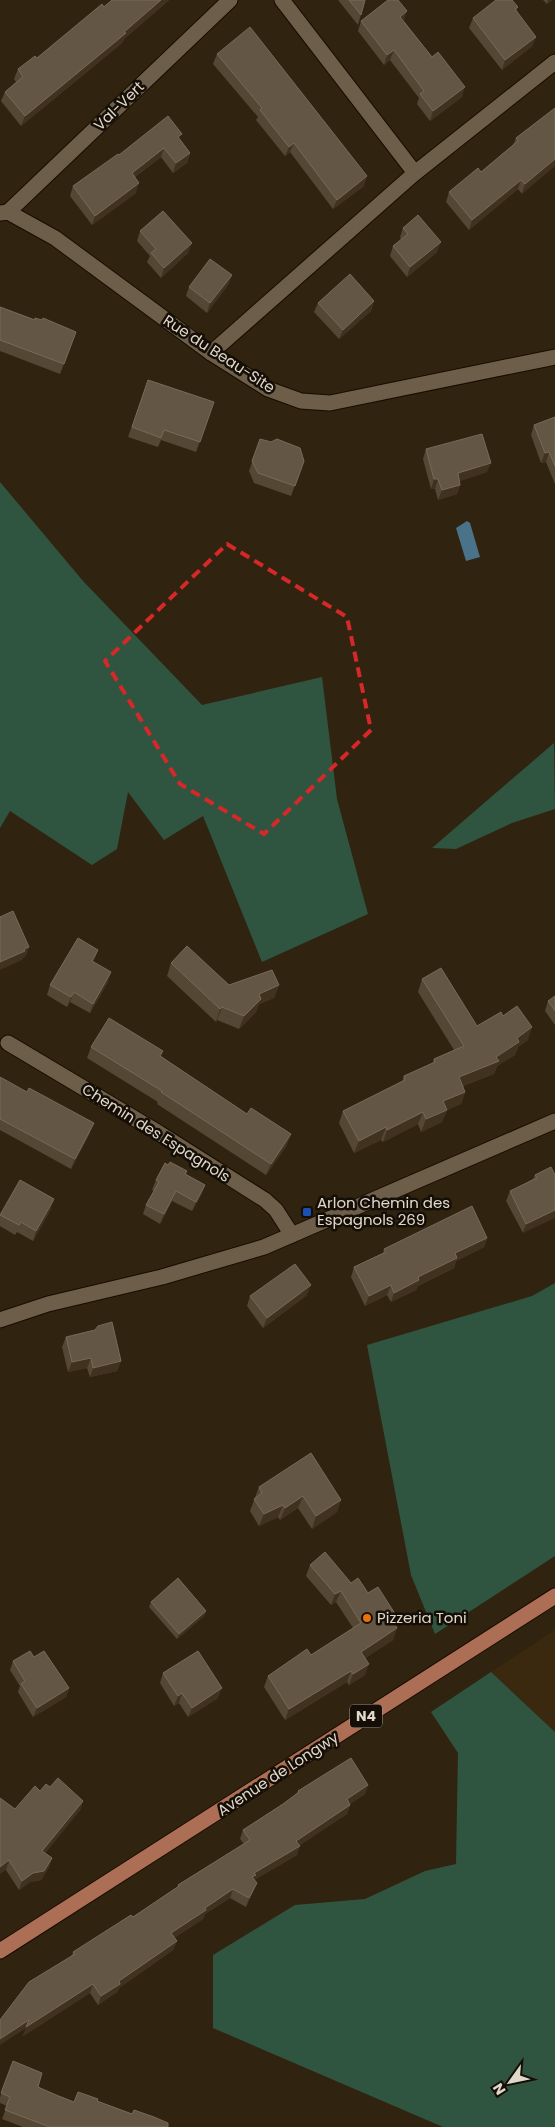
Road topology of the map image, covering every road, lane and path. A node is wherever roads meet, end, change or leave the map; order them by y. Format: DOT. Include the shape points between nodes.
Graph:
graph roads {
  1 [pos="230,0"];
  2 [pos="282,0"];
  3 [pos="555,62"];
  4 [pos="415,173"];
  5 [pos="4,212"];
  6 [pos="211,352"];
  7 [pos="555,357"];
  8 [pos="8,1043"];
  9 [pos="555,1121"];
  10 [pos="292,1235"];
  11 [pos="0,1320"];
  12 [pos="555,1596"];
  13 [pos="0,1951"];
  1 -- 5 [label="street, Val-Vert"];
  2 -- 4 [label="street"];
  3 -- 4 [label="street"];
  4 -- 6 [label="street"];
  5 -- 6 [label="street, Rue du Beau-Site" via="55,238"];
  6 -- 7 [label="street, Rue du Beau-Site" via="268,389 301,401 330,403"];
  8 -- 10 [label="street, Chemin des Espagnols" via="265,1200 276,1210"];
  9 -- 10 [label="street"];
  10 -- 11 [label="street" via="216,1262 48,1304"];
  12 -- 13 [label="main road, Avenue de Longwy / N4"];
}
